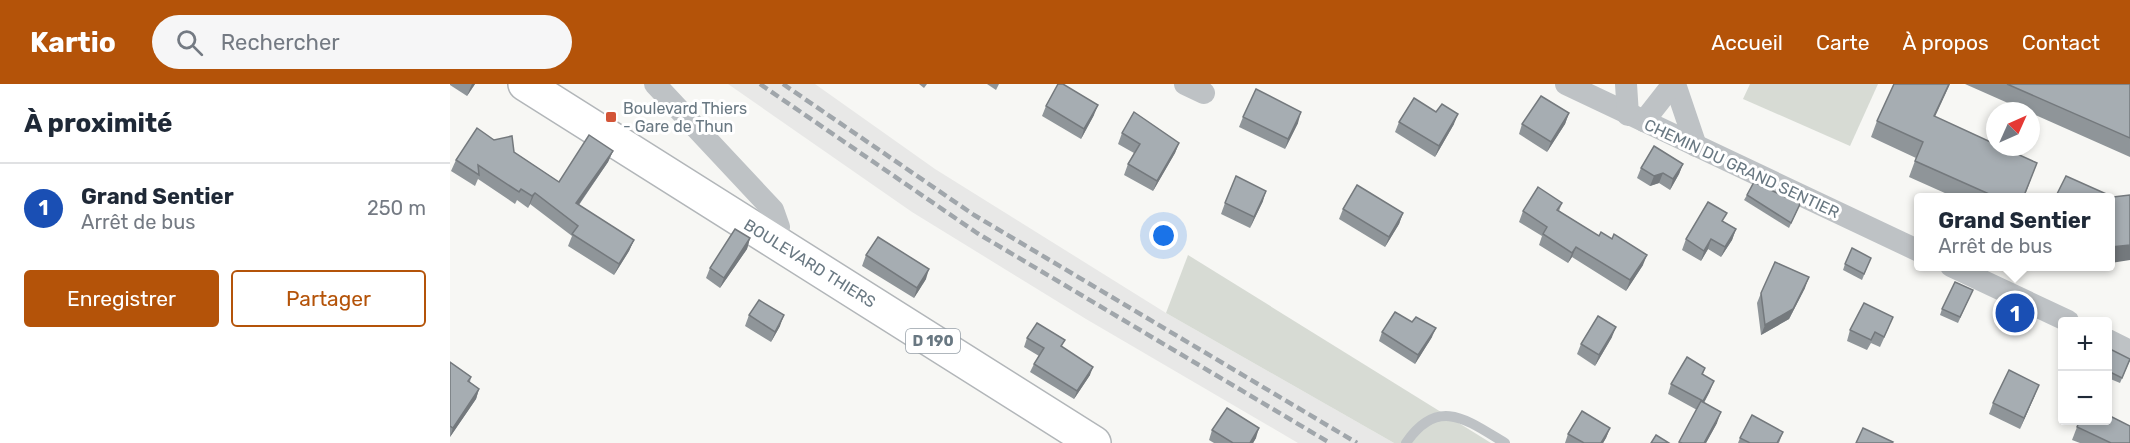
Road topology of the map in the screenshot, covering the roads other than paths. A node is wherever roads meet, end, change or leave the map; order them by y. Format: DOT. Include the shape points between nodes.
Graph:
graph roads {
  1 [pos="525,84"];
  2 [pos="655,84"];
  3 [pos="1626,84"];
  4 [pos="1674,84"];
  5 [pos="1580,87"];
  6 [pos="1636,118"];
  7 [pos="1696,146"];
  8 [pos="772,239"];
  9 [pos="1914,249"];
  10 [pos="1960,271"];
  11 [pos="2059,317"];
  12 [pos="2112,342"];
  13 [pos="2130,351"];
  14 [pos="1094,443"];
  15 [pos="1406,443"];
  16 [pos="1505,443"];
  1 -- 8 [label="main road, BOULEVARD THIERS / D 190"];
  2 -- 8 [label="street" via="773,210 779,227"];
  3 -- 6 [label="street"];
  4 -- 6 [label="street"];
  4 -- 7 [label="street"];
  5 -- 6 [label="street, CHEMIN DU GRAND SENTIER"];
  6 -- 7 [label="street, CHEMIN DU GRAND SENTIER"];
  7 -- 9 [label="street, CHEMIN DU GRAND SENTIER"];
  8 -- 14 [label="main road, BOULEVARD THIERS / D 190"];
  10 -- 11 [label="street"];
  12 -- 13 [label="street"];
  15 -- 16 [label="lane" via="1426,422 1451,414"];
}
